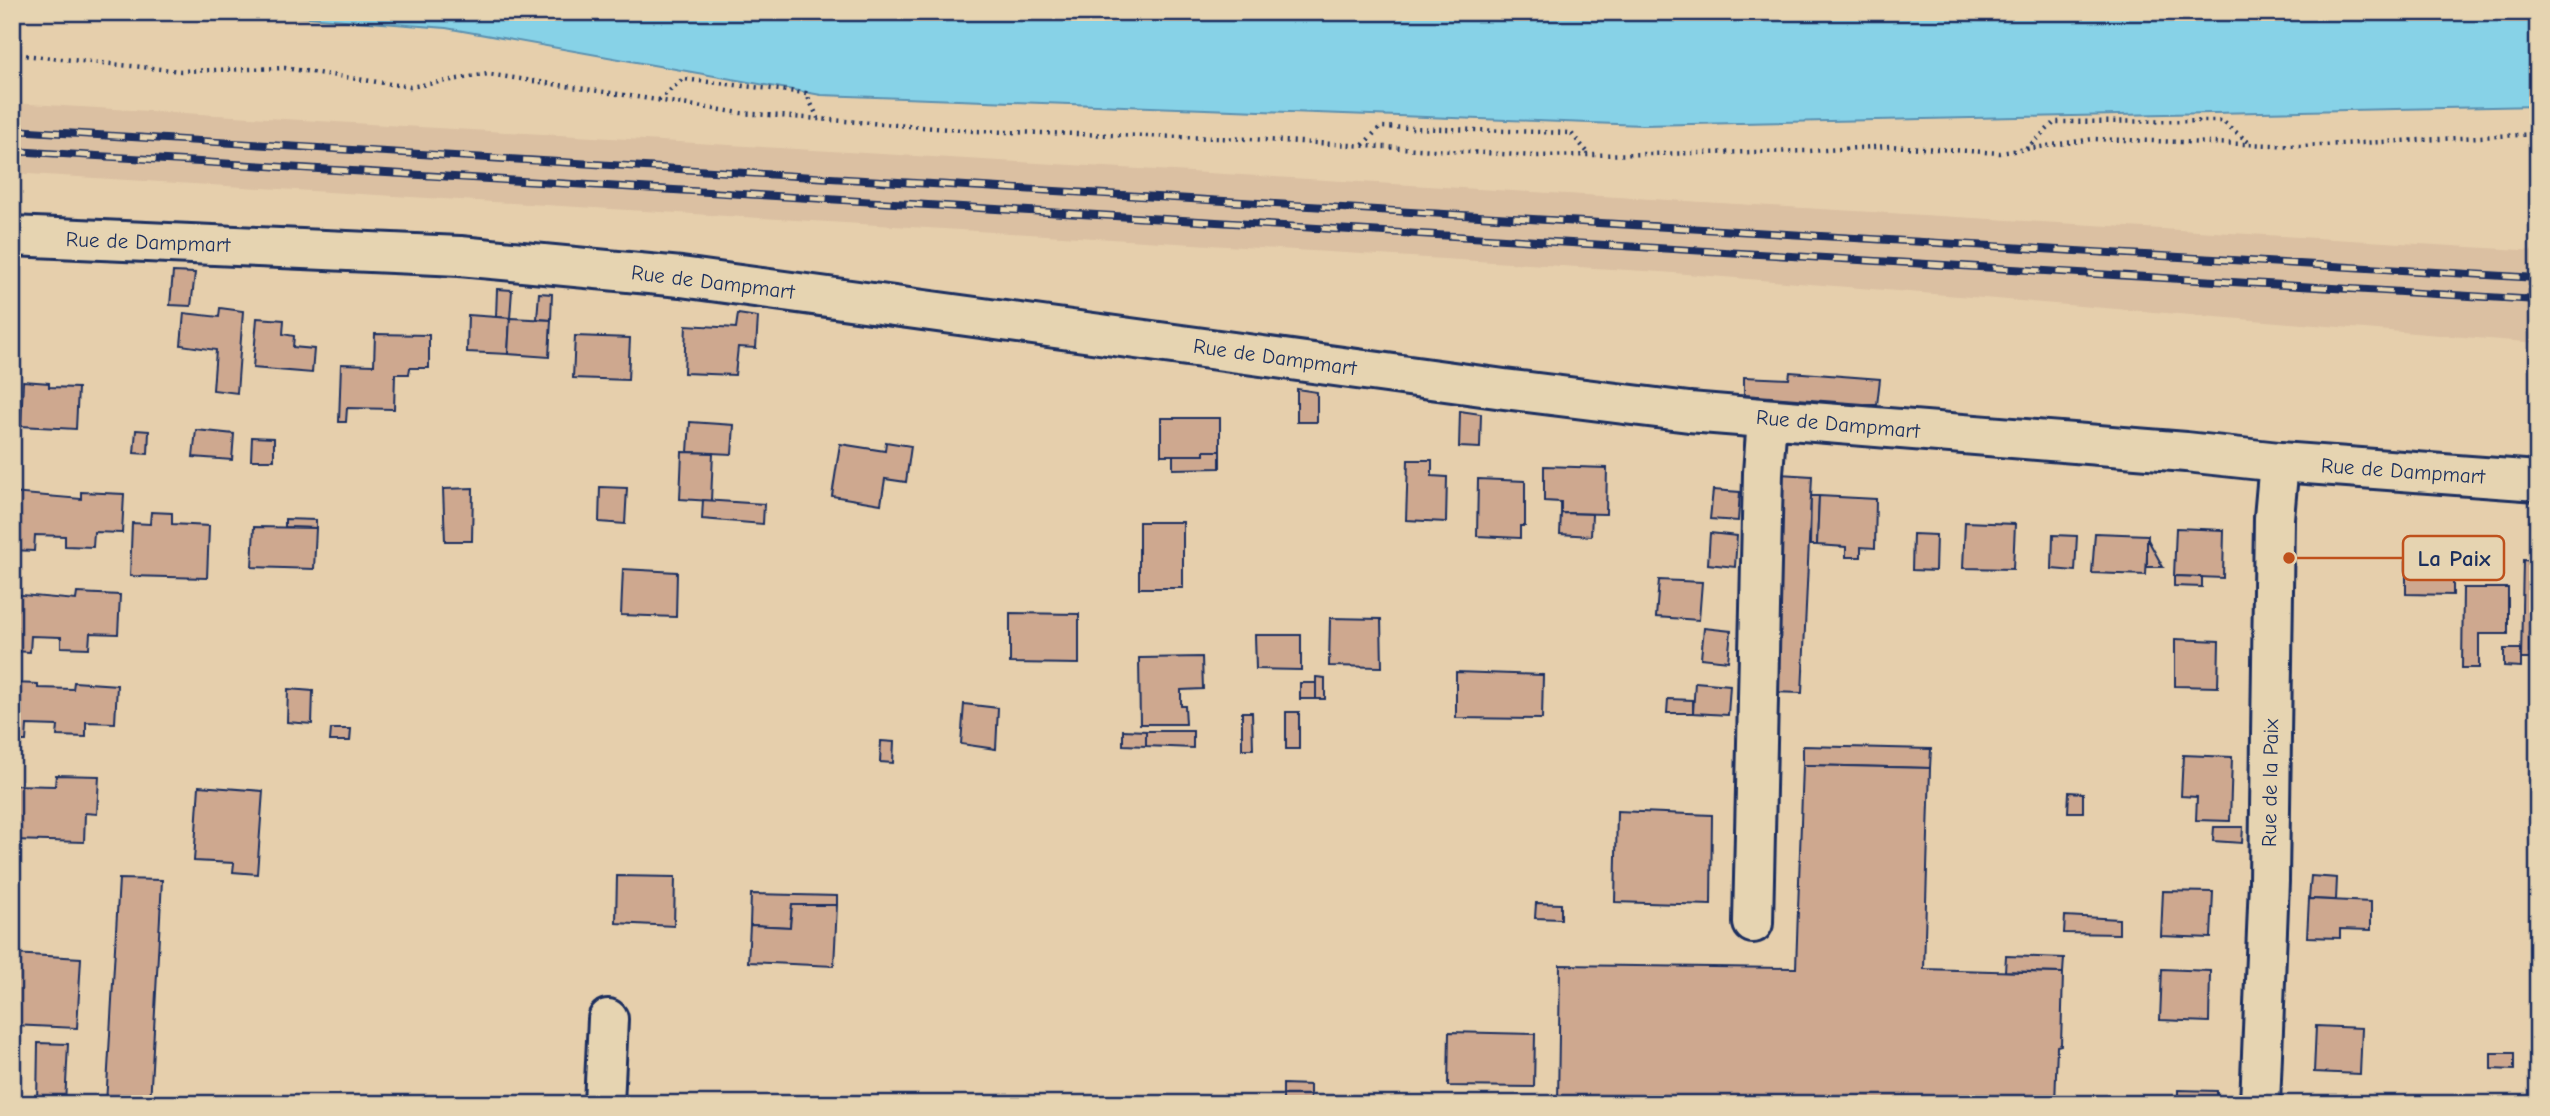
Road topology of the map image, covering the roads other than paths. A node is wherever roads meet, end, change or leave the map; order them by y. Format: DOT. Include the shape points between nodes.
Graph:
graph roads {
  1 [pos="12,236"];
  2 [pos="1767,419"];
  3 [pos="2279,462"];
  4 [pos="2538,481"];
  5 [pos="1753,923"];
  6 [pos="608,1019"];
  7 [pos="604,1104"];
  8 [pos="2260,1104"];
  1 -- 2 [label="street, Rue de Dampmart" via="460,256 681,277 1517,390"];
  2 -- 3 [label="street, Rue de Dampmart"];
  2 -- 5 [label="street"];
  3 -- 4 [label="street, Rue de Dampmart"];
  3 -- 8 [label="street, Rue de la Paix"];
  6 -- 7 [label="street"];
}
